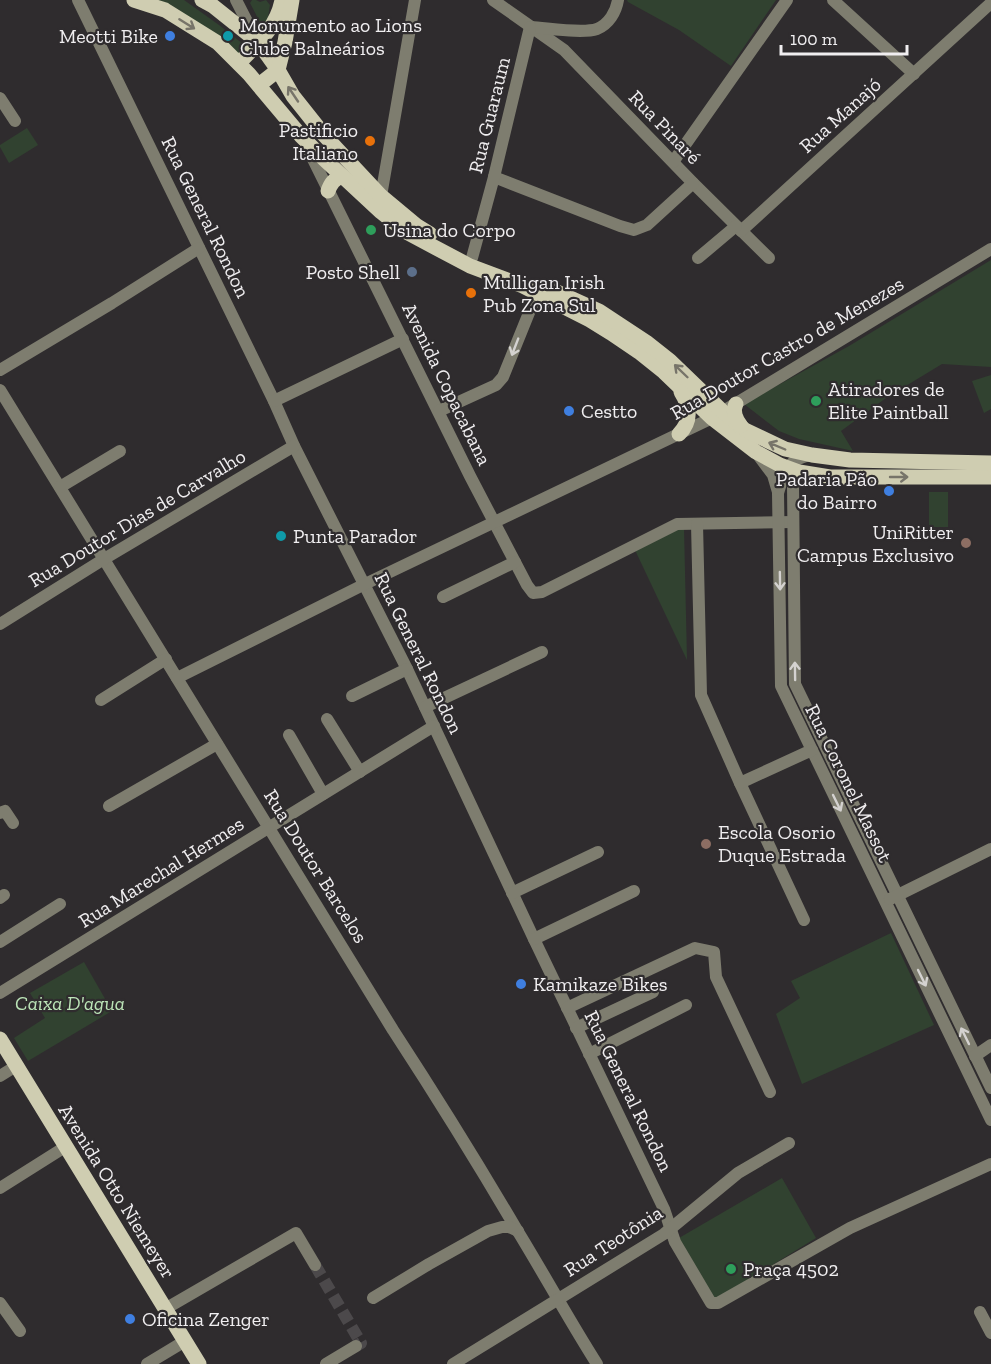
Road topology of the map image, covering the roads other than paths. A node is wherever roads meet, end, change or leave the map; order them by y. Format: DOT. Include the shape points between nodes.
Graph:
graph roads {
  1 [pos="78,0"];
  2 [pos="134,0"];
  3 [pos="236,0"];
  4 [pos="415,0"];
  5 [pos="493,0"];
  6 [pos="618,0"];
  7 [pos="787,0"];
  8 [pos="833,0"];
  9 [pos="213,2"];
  10 [pos="991,3"];
  11 [pos="286,4"];
  12 [pos="530,27"];
  13 [pos="258,42"];
  14 [pos="239,63"];
  15 [pos="278,70"];
  16 [pos="914,74"];
  17 [pos="259,85"];
  18 [pos="0,99"];
  19 [pos="15,121"];
  20 [pos="324,135"];
  21 [pos="301,136"];
  22 [pos="324,159"];
  23 [pos="674,162"];
  24 [pos="342,176"];
  25 [pos="494,177"];
  26 [pos="693,183"];
  27 [pos="328,191"];
  28 [pos="381,196"];
  29 [pos="739,228"];
  30 [pos="199,248"];
  31 [pos="991,249"];
  32 [pos="472,258"];
  33 [pos="698,258"];
  34 [pos="769,258"];
  35 [pos="537,292"];
  36 [pos="557,292"];
  37 [pos="403,339"];
  38 [pos="0,370"];
  39 [pos="678,386"];
  40 [pos="0,390"];
  41 [pos="274,401"];
  42 [pos="439,411"];
  43 [pos="724,411"];
  44 [pos="679,434"];
  45 [pos="294,446"];
  46 [pos="120,451"];
  47 [pos="756,452"];
  48 [pos="812,455"];
  49 [pos="991,463"];
  50 [pos="793,470"];
  51 [pos="991,477"];
  52 [pos="60,487"];
  53 [pos="778,493"];
  54 [pos="494,522"];
  55 [pos="793,522"];
  56 [pos="779,523"];
  57 [pos="697,524"];
  58 [pos="104,559"];
  59 [pos="515,562"];
  60 [pos="364,584"];
  61 [pos="443,597"];
  62 [pos="0,624"];
  63 [pos="542,652"];
  64 [pos="166,659"];
  65 [pos="407,669"];
  66 [pos="177,678"];
  67 [pos="352,696"];
  68 [pos="101,700"];
  69 [pos="425,707"];
  70 [pos="327,718"];
  71 [pos="434,726"];
  72 [pos="289,735"];
  73 [pos="217,744"];
  74 [pos="812,750"];
  75 [pos="360,772"];
  76 [pos="740,783"];
  77 [pos="323,794"];
  78 [pos="109,806"];
  79 [pos="0,813"];
  80 [pos="13,823"];
  81 [pos="269,828"];
  82 [pos="991,849"];
  83 [pos="597,852"];
  84 [pos="634,891"];
  85 [pos="512,893"];
  86 [pos="897,895"];
  87 [pos="885,901"];
  88 [pos="60,904"];
  89 [pos="804,920"];
  90 [pos="534,939"];
  91 [pos="0,942"];
  92 [pos="653,992"];
  93 [pos="0,993"];
  94 [pos="686,1005"];
  95 [pos="567,1008"];
  96 [pos="576,1028"];
  97 [pos="0,1039"];
  98 [pos="991,1045"];
  99 [pos="589,1054"];
  100 [pos="975,1056"];
  101 [pos="16,1066"];
  102 [pos="0,1076"];
  103 [pos="991,1088"];
  104 [pos="770,1092"];
  105 [pos="991,1120"];
  106 [pos="789,1143"];
  107 [pos="65,1147"];
  108 [pos="991,1164"];
  109 [pos="0,1188"];
  110 [pos="671,1229"];
  111 [pos="518,1231"];
  112 [pos="315,1265"];
  113 [pos="373,1298"];
  114 [pos="557,1300"];
  115 [pos="0,1303"];
  116 [pos="165,1309"];
  117 [pos="980,1312"];
  118 [pos="20,1331"];
  119 [pos="991,1333"];
  120 [pos="185,1341"];
  121 [pos="356,1346"];
  122 [pos="147,1364"];
  123 [pos="199,1364"];
  124 [pos="326,1364"];
  125 [pos="453,1364"];
  126 [pos="597,1364"];
  1 -- 30 [label="street, Rua General Rondon"];
  2 -- 14 [label="main road, one-way" via="165,10 218,43"];
  3 -- 13 [label="street"];
  4 -- 28 [label="street"];
  5 -- 12 [label="street"];
  6 -- 12 [label="street" via="617,9 598,29"];
  7 -- 23 [label="street"];
  8 -- 16 [label="street"];
  9 -- 13 [label="main road"];
  10 -- 16 [label="street, Rua Manajó"];
  11 -- 13 [label="main road"];
  11 -- 15 [label="main road" via="285,42"];
  12 -- 23 [label="street, Rua Pinaré" via="564,50"];
  12 -- 25 [label="street, Rua Guaraum"];
  13 -- 14 [label="main road"];
  13 -- 15 [label="main road"];
  14 -- 17 [label="main road"];
  15 -- 17 [label="main road"];
  20 -- 15 [label="main road, one-way"];
  16 -- 29 [label="street, Rua Manajó"];
  17 -- 21 [label="main road"];
  18 -- 19 [label="street"];
  20 -- 22 [label="street, Avenida Copacabana"];
  20 -- 28 [label="main road"];
  21 -- 22 [label="main road"];
  21 -- 27 [label="street, Avenida Copacabana"];
  22 -- 24 [label="main road"];
  22 -- 27 [label="street, Avenida Copacabana"];
  23 -- 26 [label="street, Rua Pinaré"];
  24 -- 27 [label="main road" via="336,178"];
  24 -- 35 [label="main road" via="406,232 470,266"];
  25 -- 26 [label="street" via="634,230 647,225"];
  25 -- 32 [label="street, Rua Guaraum"];
  26 -- 29 [label="street, Rua Pinaré"];
  27 -- 37 [label="street, Avenida Copacabana"];
  28 -- 32 [label="main road" via="417,226"];
  29 -- 33 [label="street, Rua Manajó"];
  29 -- 34 [label="street, Rua Pinaré"];
  30 -- 38 [label="street"];
  30 -- 41 [label="street, Rua General Rondon"];
  31 -- 43 [label="street, Rua Doutor Castro de Menezes"];
  32 -- 36 [label="main road"];
  35 -- 36 [label="main road"];
  35 -- 39 [label="main road" via="611,333"];
  35 -- 42 [label="street, one-way" via="503,377 496,385"];
  43 -- 36 [label="main road, one-way" via="646,342 599,311"];
  37 -- 41 [label="street"];
  37 -- 42 [label="street, Avenida Copacabana"];
  39 -- 43 [label="main road"];
  39 -- 44 [label="main road" via="689,414"];
  40 -- 52 [label="street, Rua Doutor Barcelos"];
  41 -- 45 [label="street, Rua General Rondon"];
  42 -- 54 [label="street, Avenida Copacabana"];
  43 -- 44 [label="street, Rua Doutor Castro de Menezes"];
  43 -- 47 [label="main road"];
  48 -- 43 [label="main road, one-way" via="785,450 745,430"];
  44 -- 54 [label="street, Rua Doutor Castro de Menezes"];
  45 -- 58 [label="street, Rua Doutor Dias de Carvalho"];
  45 -- 60 [label="street, Rua General Rondon"];
  46 -- 52 [label="street"];
  47 -- 50 [label="main road"];
  47 -- 53 [label="street" via="773,475"];
  48 -- 49 [label="main road" via="850,460"];
  48 -- 50 [label="street" via="796,459"];
  50 -- 51 [label="main road, one-way" via="830,477"];
  50 -- 53 [label="street, Rua Coronel Massot" via="783,478"];
  50 -- 55 [label="street, Rua Coronel Massot"];
  52 -- 58 [label="street, Rua Doutor Barcelos"];
  53 -- 56 [label="street, Rua Coronel Massot"];
  54 -- 59 [label="street, Avenida Copacabana"];
  54 -- 60 [label="street, Rua Doutor Castro de Menezes"];
  55 -- 56 [label="street"];
  86 -- 55 [label="street, Rua Coronel Massot, one-way" via="795,684"];
  56 -- 57 [label="street"];
  56 -- 74 [label="street, Rua Coronel Massot, one-way" via="781,686"];
  57 -- 59 [label="street, Avenida Copacabana" via="677,524 542,592 533,593"];
  57 -- 76 [label="street" via="701,695"];
  58 -- 62 [label="street, Rua Doutor Dias de Carvalho"];
  58 -- 64 [label="street, Rua Doutor Barcelos"];
  59 -- 61 [label="street"];
  60 -- 65 [label="street, Rua General Rondon"];
  60 -- 66 [label="street, Rua Doutor Castro de Menezes"];
  63 -- 69 [label="street"];
  64 -- 66 [label="street, Rua Doutor Barcelos"];
  64 -- 68 [label="street"];
  65 -- 67 [label="street"];
  65 -- 69 [label="street, Rua General Rondon"];
  66 -- 73 [label="street, Rua Doutor Barcelos"];
  69 -- 71 [label="street, Rua General Rondon"];
  70 -- 75 [label="street"];
  71 -- 75 [label="street, Rua Marechal Hermes"];
  71 -- 85 [label="street, Rua General Rondon"];
  72 -- 77 [label="street"];
  73 -- 78 [label="street"];
  73 -- 81 [label="street, Rua Doutor Barcelos"];
  74 -- 76 [label="street"];
  74 -- 87 [label="street, Rua Coronel Massot, one-way"];
  75 -- 77 [label="street, Rua Marechal Hermes"];
  76 -- 89 [label="street"];
  77 -- 81 [label="street, Rua Marechal Hermes"];
  79 -- 80 [label="street" via="5,811"];
  81 -- 93 [label="street, Rua Marechal Hermes"];
  81 -- 111 [label="street, Rua Doutor Barcelos"];
  82 -- 86 [label="street"];
  83 -- 85 [label="street"];
  84 -- 90 [label="street"];
  85 -- 90 [label="street, Rua General Rondon"];
  86 -- 87 [label="street"];
  100 -- 86 [label="street, Rua Coronel Massot, one-way"];
  87 -- 105 [label="street, Rua Coronel Massot, one-way"];
  88 -- 91 [label="street"];
  90 -- 95 [label="street, Rua General Rondon"];
  92 -- 96 [label="street"];
  94 -- 99 [label="street"];
  95 -- 96 [label="street, Rua General Rondon"];
  95 -- 104 [label="street" via="695,948 714,952 716,977"];
  96 -- 99 [label="street, Rua General Rondon"];
  97 -- 101 [label="main road, Avenida Otto Niemeyer"];
  98 -- 100 [label="street"];
  99 -- 110 [label="street, Rua General Rondon"];
  100 -- 103 [label="street, Rua Coronel Massot"];
  101 -- 102 [label="street"];
  101 -- 107 [label="main road, Avenida Otto Niemeyer"];
  106 -- 110 [label="street, Rua Teotônia" via="738,1173"];
  107 -- 109 [label="street"];
  107 -- 116 [label="main road, Avenida Otto Niemeyer"];
  108 -- 110 [label="street, Rua General Rondon" via="850,1228 716,1304 709,1301"];
  110 -- 114 [label="street, Rua Teotônia"];
  111 -- 113 [label="street" via="509,1227 488,1231"];
  111 -- 114 [label="street, Rua Doutor Barcelos"];
  112 -- 116 [label="street" via="296,1233"];
  114 -- 125 [label="street, Rua Teotônia"];
  114 -- 126 [label="street, Rua Doutor Barcelos"];
  115 -- 118 [label="street"];
  116 -- 120 [label="main road, Avenida Otto Niemeyer"];
  117 -- 119 [label="street"];
  120 -- 122 [label="street"];
  120 -- 123 [label="main road, Avenida Otto Niemeyer"];
  121 -- 124 [label="street"];
}
